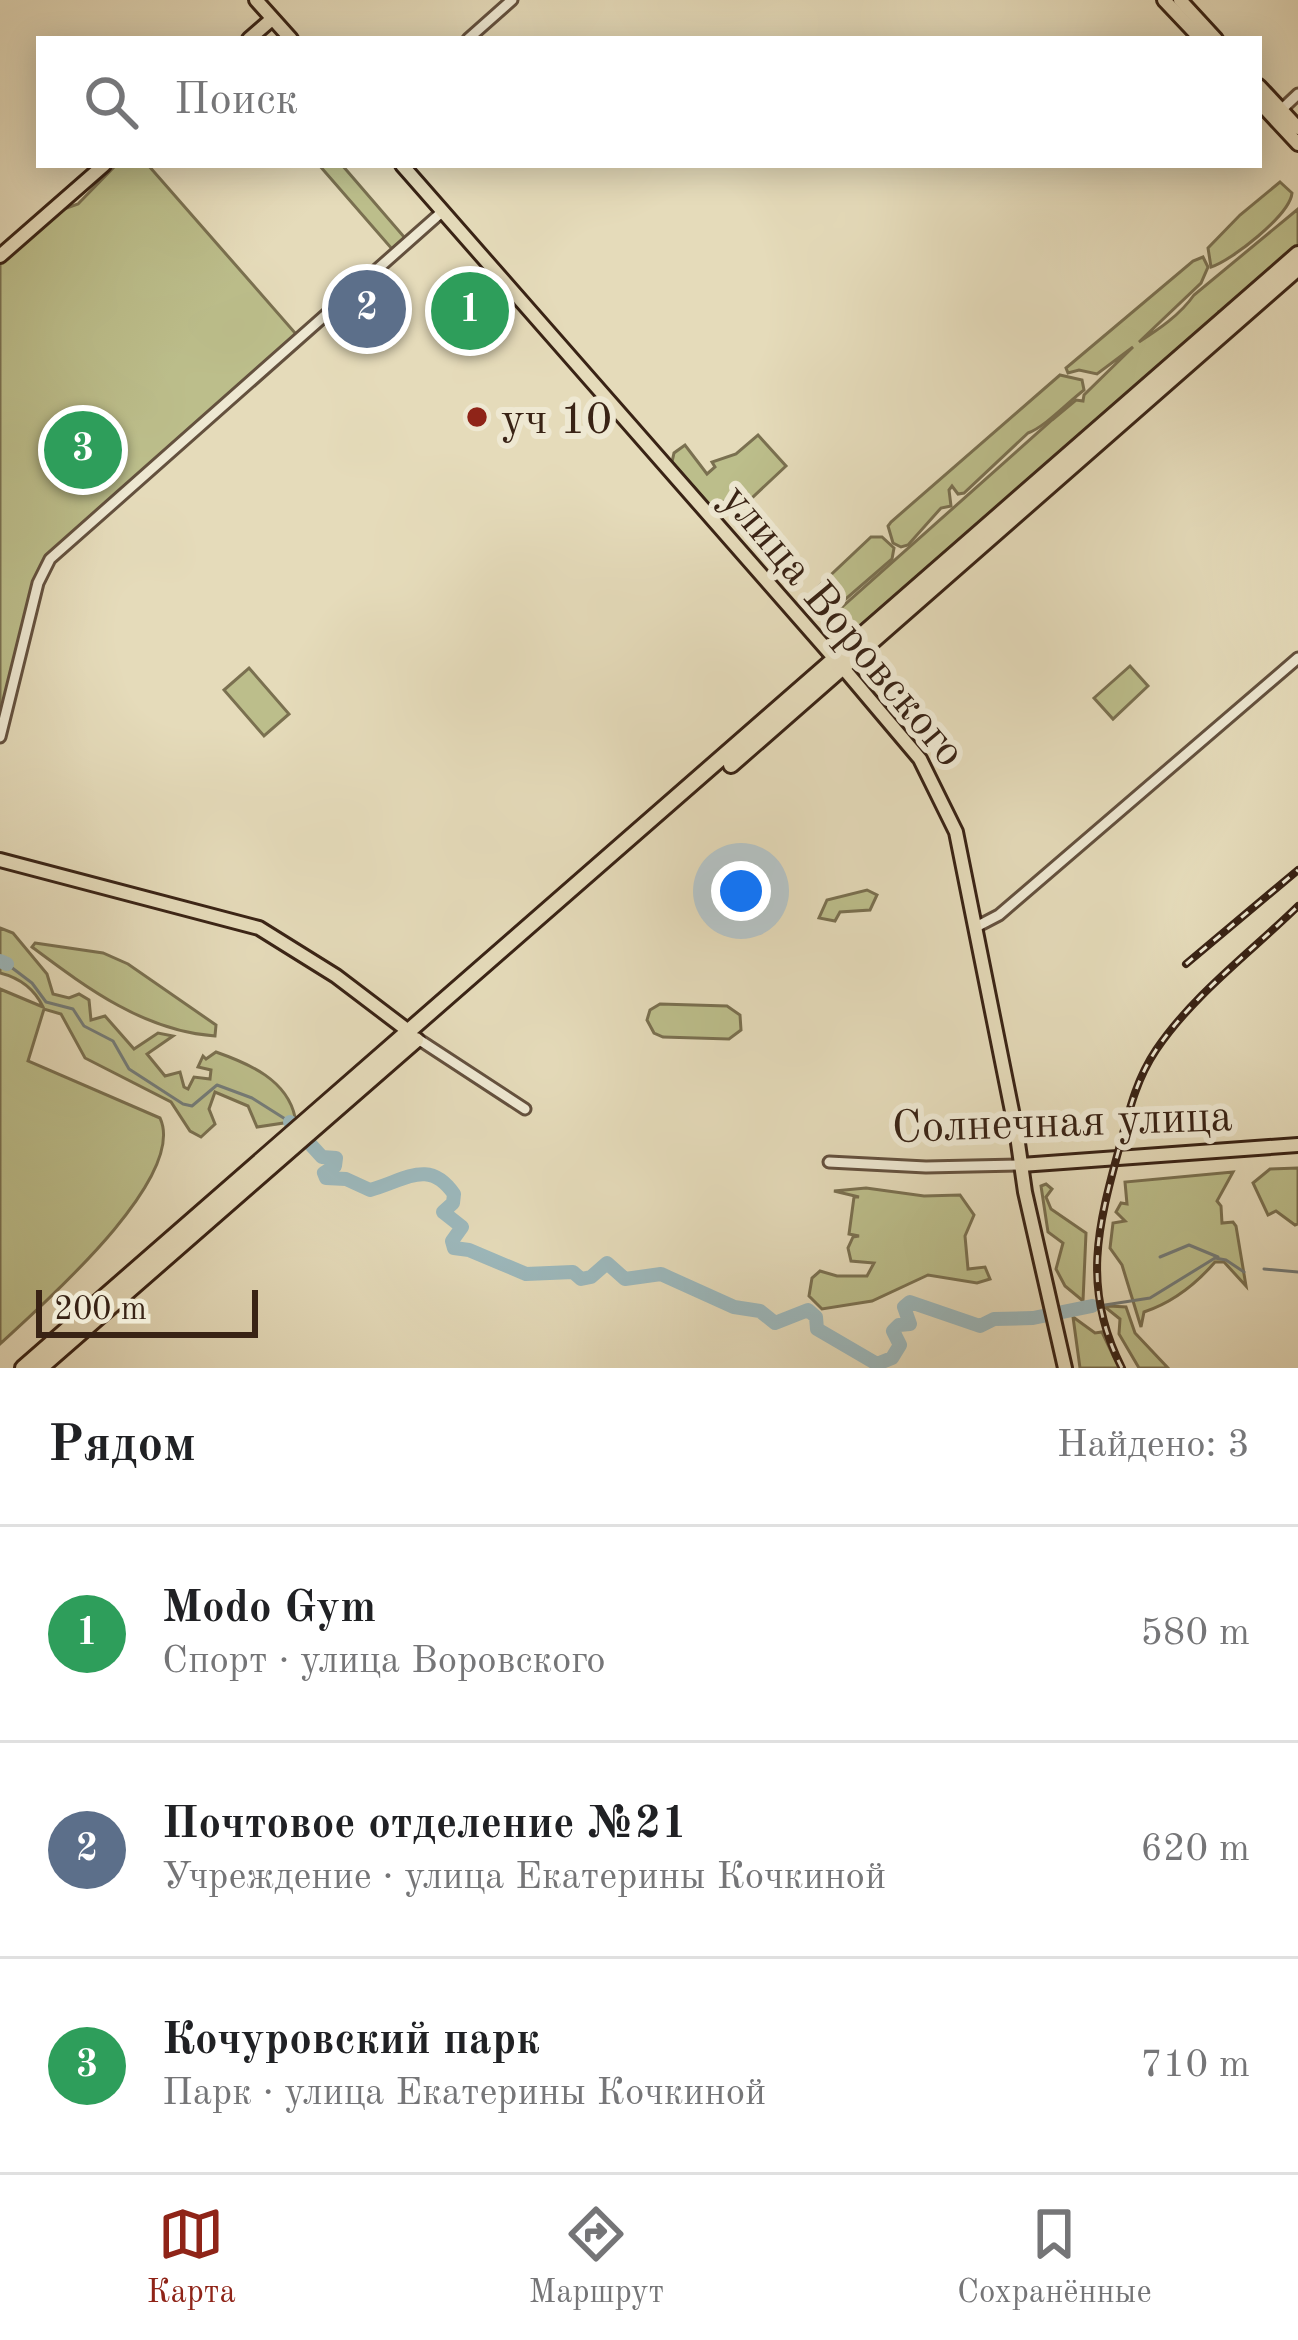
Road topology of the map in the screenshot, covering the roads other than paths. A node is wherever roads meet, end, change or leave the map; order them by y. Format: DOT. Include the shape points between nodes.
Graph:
graph roads {
  1 [pos="256,0"];
  2 [pos="512,0"];
  3 [pos="1164,0"];
  4 [pos="1180,0"];
  5 [pos="272,19"];
  6 [pos="252,36"];
  7 [pos="287,36"];
  8 [pos="471,36"];
  9 [pos="1198,36"];
  10 [pos="1213,36"];
  11 [pos="1262,90"];
  12 [pos="1298,94"];
  13 [pos="1262,104"];
  14 [pos="1277,113"];
  15 [pos="1298,128"];
  16 [pos="1298,144"];
  17 [pos="101,168"];
  18 [pos="405,168"];
  19 [pos="442,211"];
  20 [pos="1298,254"];
  21 [pos="0,256"];
  22 [pos="1298,268"];
  23 [pos="1298,658"];
  24 [pos="840,664"];
  25 [pos="0,737"];
  26 [pos="0,860"];
  27 [pos="976,928"];
  28 [pos="414,1036"];
  29 [pos="525,1108"];
  30 [pos="293,1142"];
  31 [pos="1298,1145"];
  32 [pos="829,1162"];
  33 [pos="1021,1165"];
  34 [pos="23,1368"];
  35 [pos="40,1368"];
  36 [pos="1065,1368"];
  1 -- 5 [label="main road"];
  2 -- 8 [label="street"];
  3 -- 9 [label="main road"];
  4 -- 10 [label="main road"];
  5 -- 6 [label="main road"];
  5 -- 7 [label="main road"];
  11 -- 14 [label="main road"];
  12 -- 14 [label="street"];
  13 -- 14 [label="main road"];
  14 -- 15 [label="main road"];
  14 -- 16 [label="main road"];
  17 -- 21 [label="main road"];
  18 -- 19 [label="main road, улица Воровского"];
  19 -- 24 [label="main road, улица Воровского"];
  19 -- 25 [label="street" via="50,559"];
  20 -- 24 [label="highway"];
  22 -- 24 [label="highway"];
  23 -- 27 [label="street"];
  24 -- 27 [label="main road, улица Воровского" via="933,779 956,832"];
  24 -- 28 [label="highway"];
  26 -- 28 [label="main road" via="259,928"];
  27 -- 33 [label="main road, улица Воровского"];
  28 -- 29 [label="street"];
  28 -- 30 [label="highway"];
  30 -- 34 [label="highway"];
  30 -- 35 [label="highway"];
  31 -- 33 [label="main road, Солнечная улица"];
  32 -- 33 [label="street, Солнечная улица"];
  33 -- 36 [label="main road, улица Воровского"];
}
